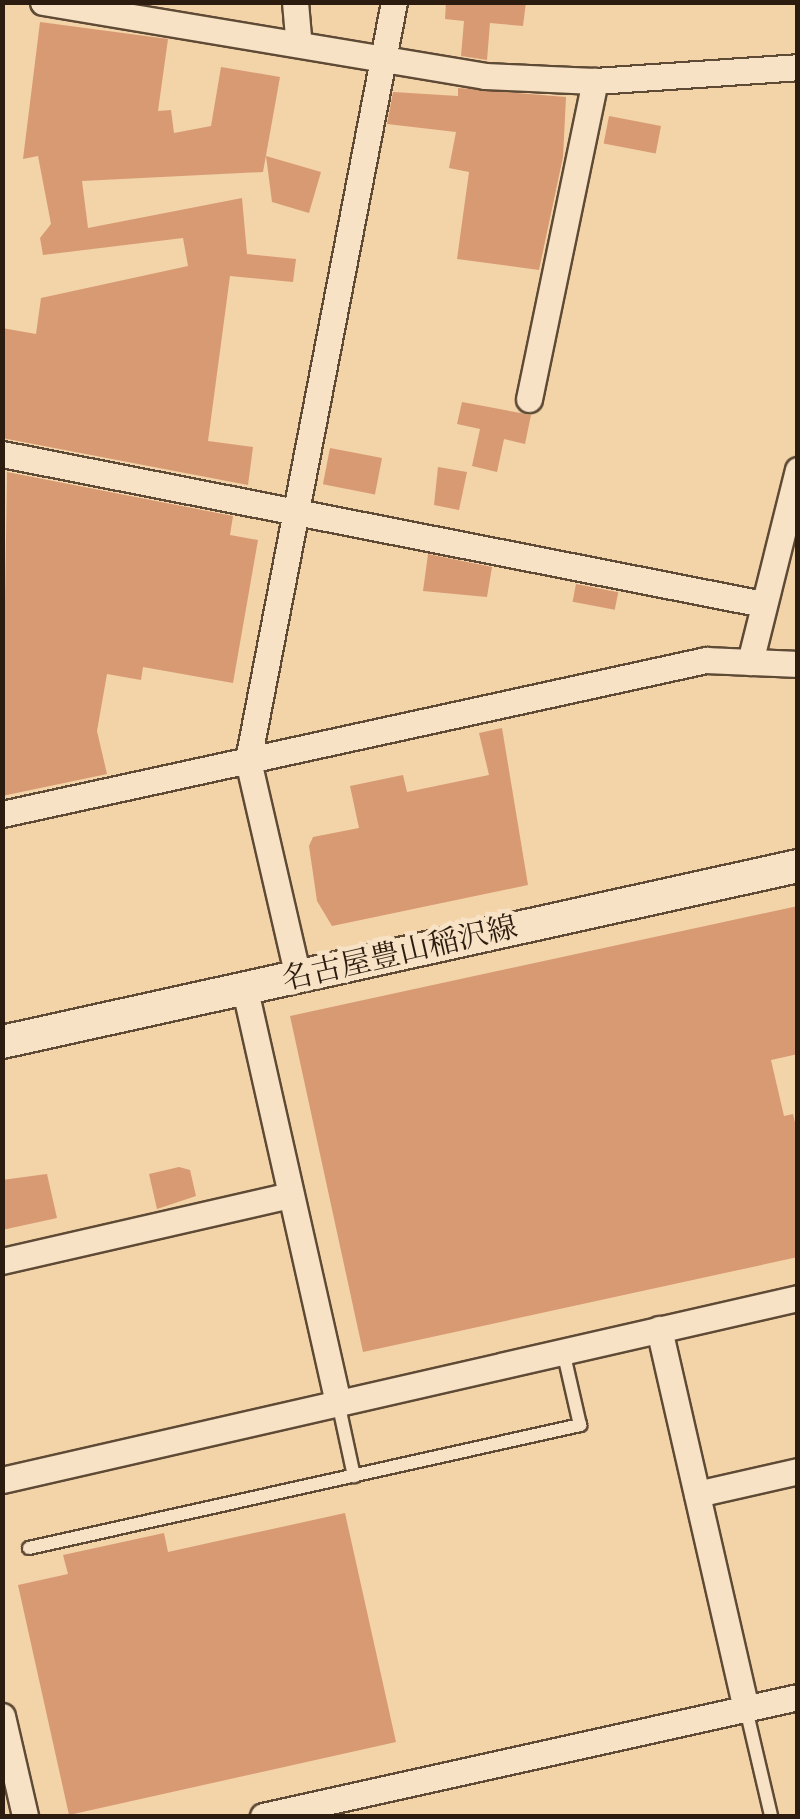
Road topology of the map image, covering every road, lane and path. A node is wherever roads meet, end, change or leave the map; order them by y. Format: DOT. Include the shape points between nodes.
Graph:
graph roads {
  1 [pos="43,2"];
  2 [pos="294,2"];
  3 [pos="394,2"];
  4 [pos="298,36"];
  5 [pos="382,62"];
  6 [pos="798,67"];
  7 [pos="596,81"];
  8 [pos="529,399"];
  9 [pos="2,454"];
  10 [pos="798,470"];
  11 [pos="294,511"];
  12 [pos="763,604"];
  13 [pos="750,662"];
  14 [pos="798,664"];
  15 [pos="248,760"];
  16 [pos="2,814"];
  17 [pos="798,866"];
  18 [pos="298,977"];
  19 [pos="245,990"];
  20 [pos="2,1042"];
  21 [pos="291,1195"];
  22 [pos="2,1261"];
  23 [pos="798,1298"];
  24 [pos="659,1330"];
  25 [pos="563,1351"];
  26 [pos="338,1402"];
  27 [pos="798,1471"];
  28 [pos="354,1476"];
  29 [pos="2,1480"];
  30 [pos="696,1494"];
  31 [pos="29,1548"];
  32 [pos="798,1698"];
  33 [pos="746,1709"];
  34 [pos="2,1716"];
  35 [pos="25,1816"];
  36 [pos="264,1816"];
  37 [pos="771,1816"];
  1 -- 5 [label="street"];
  2 -- 4 [label="street"];
  3 -- 5 [label="street"];
  5 -- 7 [label="street"];
  5 -- 11 [label="street"];
  6 -- 7 [label="street"];
  7 -- 8 [label="street"];
  9 -- 11 [label="street"];
  10 -- 12 [label="street"];
  11 -- 12 [label="street"];
  11 -- 15 [label="street"];
  12 -- 13 [label="street"];
  13 -- 14 [label="street"];
  13 -- 15 [label="street" via="706,660"];
  15 -- 16 [label="street"];
  15 -- 18 [label="street"];
  17 -- 18 [label="main road, 名古屋豊山稲沢線"];
  18 -- 19 [label="main road, 名古屋豊山稲沢線"];
  19 -- 20 [label="main road, 名古屋豊山稲沢線"];
  19 -- 21 [label="street"];
  21 -- 22 [label="street"];
  21 -- 26 [label="street"];
  23 -- 24 [label="street"];
  24 -- 25 [label="street"];
  24 -- 30 [label="street"];
  25 -- 26 [label="street"];
  25 -- 28 [label="lane" via="580,1426"];
  26 -- 28 [label="lane"];
  26 -- 29 [label="street"];
  27 -- 30 [label="street"];
  28 -- 31 [label="lane"];
  30 -- 33 [label="street"];
  32 -- 33 [label="street"];
  33 -- 36 [label="street"];
  33 -- 37 [label="lane"];
  34 -- 35 [label="street"];
}
